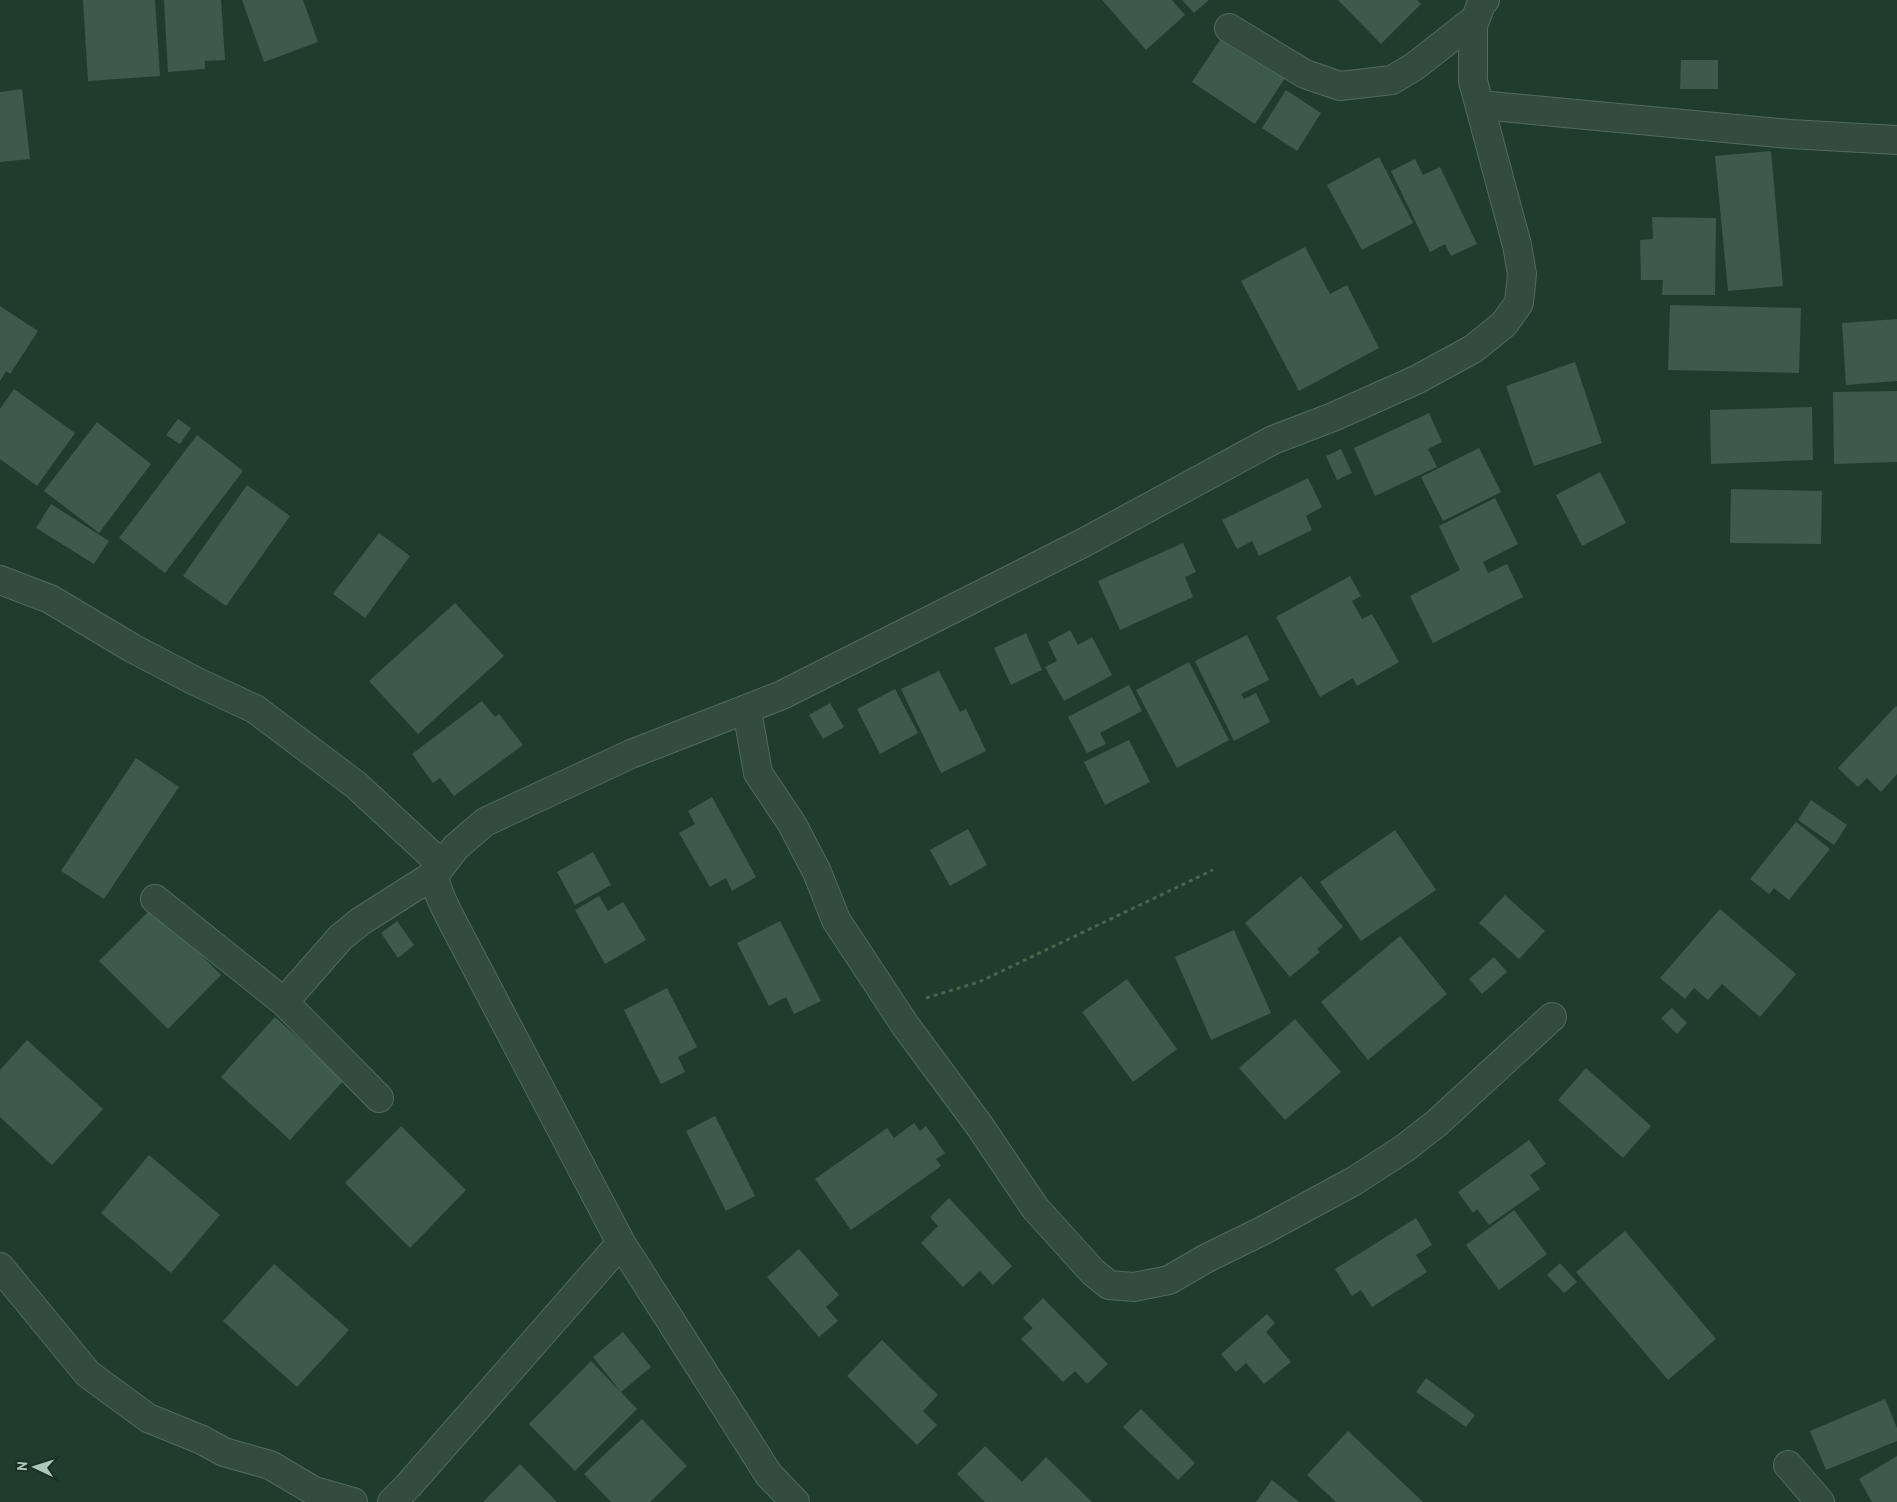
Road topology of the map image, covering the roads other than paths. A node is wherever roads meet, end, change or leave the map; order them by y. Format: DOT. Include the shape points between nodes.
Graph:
graph roads {
  1 [pos="1480,10"];
  2 [pos="1229,28"];
  3 [pos="1480,105"];
  4 [pos="1897,140"];
  5 [pos="0,580"];
  6 [pos="747,710"];
  7 [pos="443,861"];
  8 [pos="155,899"];
  9 [pos="284,1002"];
  10 [pos="1552,1017"];
  11 [pos="379,1098"];
  12 [pos="621,1243"];
  13 [pos="0,1267"];
  14 [pos="1788,1465"];
  15 [pos="353,1502"];
  16 [pos="392,1502"];
  17 [pos="795,1502"];
  18 [pos="1820,1502"];
  1 -- 2 [label="street" via="1415,66 1392,80 1340,86 1305,74"];
  1 -- 3 [label="street" via="1473,26 1473,80"];
  3 -- 4 [label="street" via="1790,134"];
  3 -- 6 [label="street" via="1522,274 1519,303 1504,324 1473,349 1416,380 1273,440 1083,543"];
  5 -- 7 [label="street" via="50,599 132,648 255,709 356,785"];
  6 -- 7 [label="street" via="631,754 485,822"];
  6 -- 10 [label="street" via="758,772 792,824 817,872 836,920 905,1026 979,1124 1035,1208 1109,1286 1134,1287 1169,1280 1354,1181 1438,1122"];
  7 -- 9 [label="street" via="341,937"];
  7 -- 12 [label="street" via="439,892 450,918"];
  8 -- 9 [label="street"];
  9 -- 11 [label="street"];
  12 -- 16 [label="street"];
  12 -- 17 [label="street" via="769,1475"];
  13 -- 15 [label="street" via="88,1374 148,1418 224,1452 270,1465 314,1491"];
  14 -- 18 [label="street"];
}
